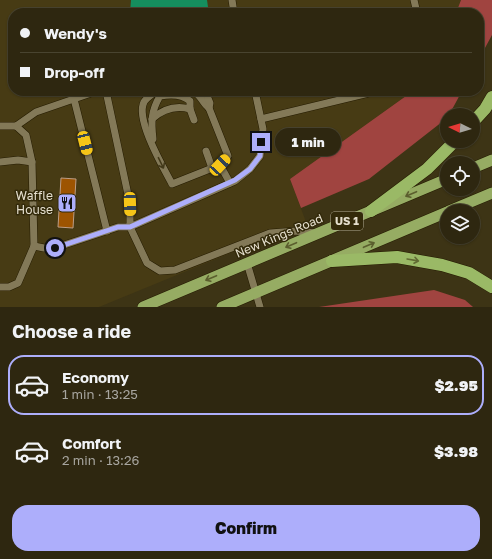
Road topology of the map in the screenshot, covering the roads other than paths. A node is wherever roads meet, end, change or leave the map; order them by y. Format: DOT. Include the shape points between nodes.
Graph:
graph roads {
  1 [pos="83,96"];
  2 [pos="107,96"];
  3 [pos="151,96"];
  4 [pos="160,96"];
  5 [pos="180,96"];
  6 [pos="199,96"];
  7 [pos="207,96"];
  8 [pos="257,96"];
  9 [pos="356,96"];
  10 [pos="492,97"];
  11 [pos="74,99"];
  12 [pos="209,108"];
  13 [pos="190,109"];
  14 [pos="480,114"];
  15 [pos="152,119"];
  16 [pos="261,119"];
  17 [pos="194,120"];
  18 [pos="0,126"];
  19 [pos="16,126"];
  20 [pos="154,148"];
  21 [pos="448,148"];
  22 [pos="206,151"];
  23 [pos="492,160"];
  24 [pos="0,162"];
  25 [pos="32,162"];
  26 [pos="220,165"];
  27 [pos="480,165"];
  28 [pos="212,168"];
  29 [pos="440,182"];
  30 [pos="230,183"];
  31 [pos="492,192"];
  32 [pos="464,204"];
  33 [pos="371,211"];
  34 [pos="440,214"];
  35 [pos="130,227"];
  36 [pos="107,231"];
  37 [pos="318,234"];
  38 [pos="34,246"];
  39 [pos="332,261"];
  40 [pos="247,263"];
  41 [pos="0,287"];
  42 [pos="492,287"];
  43 [pos="256,292"];
  44 [pos="143,307"];
  45 [pos="222,307"];
  46 [pos="260,307"];
  1 -- 11 [label="lane"];
  2 -- 35 [label="lane" via="130,204"];
  3 -- 20 [label="lane" via="144,102 142,113"];
  4 -- 15 [label="lane" via="154,106"];
  5 -- 13 [label="lane" via="190,101"];
  6 -- 12 [label="lane"];
  7 -- 12 [label="lane"];
  8 -- 16 [label="lane"];
  9 -- 16 [label="lane"];
  10 -- 14 [label="highway"];
  11 -- 19 [label="lane" via="36,112"];
  11 -- 36 [label="lane"];
  12 -- 26 [label="lane" via="228,156"];
  13 -- 15 [label="lane" via="171,108 160,112"];
  13 -- 17 [label="lane"];
  15 -- 20 [label="lane"];
  16 -- 30 [label="lane" via="263,129 260,156 250,169"];
  18 -- 19 [label="lane"];
  19 -- 25 [label="lane" via="26,135"];
  20 -- 28 [label="lane, one-way" via="172,184"];
  21 -- 33 [label="highway" via="427,169"];
  22 -- 28 [label="lane"];
  23 -- 27 [label="highway"];
  24 -- 25 [label="lane"];
  25 -- 38 [label="lane"];
  26 -- 28 [label="lane"];
  26 -- 30 [label="lane"];
  29 -- 33 [label="highway, New Kings Road / US 1, one-way"];
  30 -- 35 [label="lane"];
  31 -- 32 [label="highway, US 1"];
  33 -- 37 [label="highway, New Kings Road / US 1"];
  39 -- 34 [label="highway, US 1, one-way"];
  35 -- 36 [label="lane" via="118,227"];
  35 -- 37 [label="lane" via="147,263 160,271 175,270 270,233 296,231"];
  36 -- 38 [label="lane" via="55,248"];
  37 -- 40 [label="highway, New Kings Road / US 1, one-way"];
  38 -- 41 [label="lane" via="18,282 9,287"];
  39 -- 42 [label="highway, one-way" via="397,257 470,273"];
  39 -- 43 [label="highway, US 1"];
  40 -- 43 [label="lane"];
  40 -- 44 [label="highway, New Kings Road / US 1, one-way"];
  43 -- 45 [label="highway, US 1"];
  43 -- 46 [label="lane"];
}
